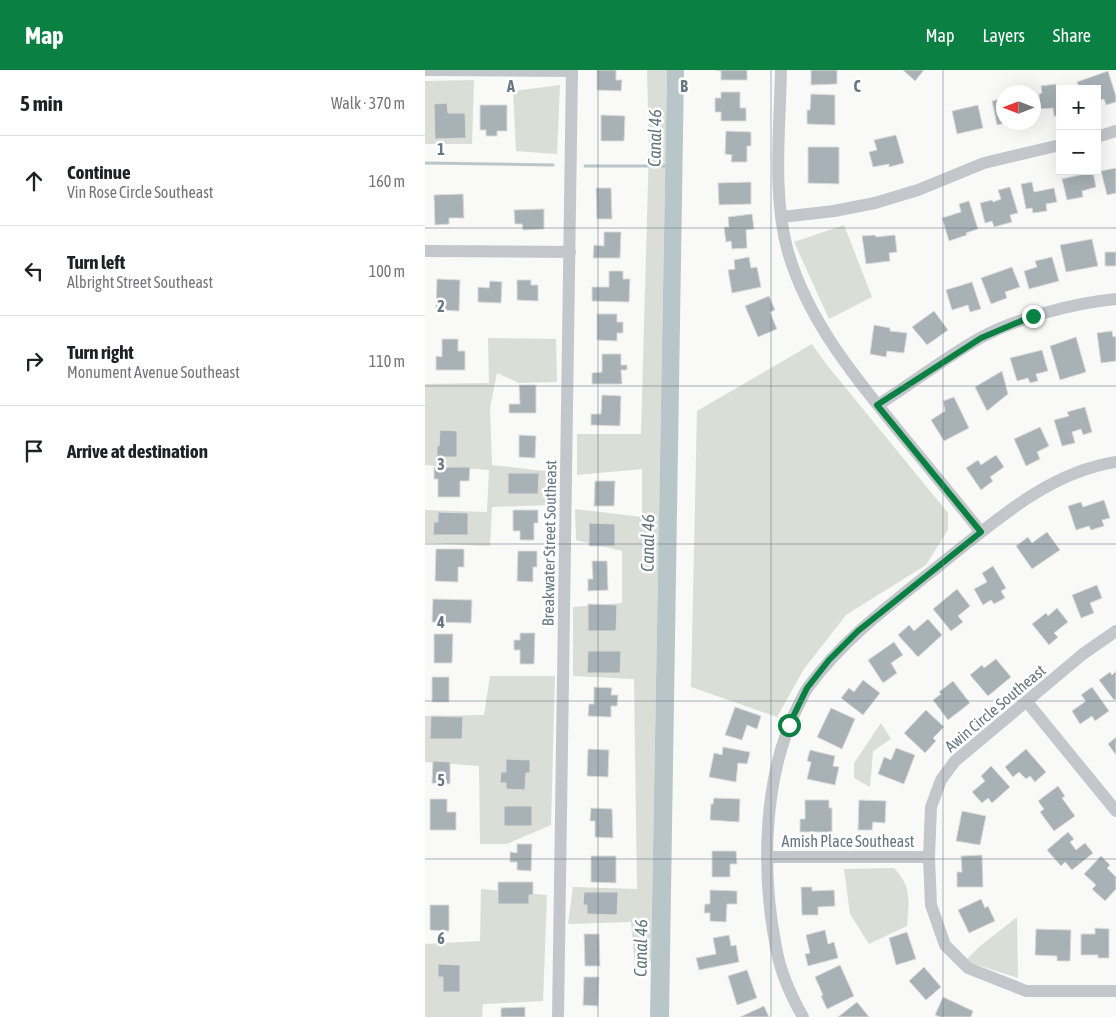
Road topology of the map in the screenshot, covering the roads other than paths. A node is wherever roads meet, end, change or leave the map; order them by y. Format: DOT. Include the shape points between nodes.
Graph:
graph roads {
  1 [pos="425,70"];
  2 [pos="781,70"];
  3 [pos="573,71"];
  4 [pos="1116,131"];
  5 [pos="1101,136"];
  6 [pos="1056,146"];
  7 [pos="782,217"];
  8 [pos="425,251"];
  9 [pos="570,252"];
  10 [pos="1116,299"];
  11 [pos="877,405"];
  12 [pos="1116,462"];
  13 [pos="981,532"];
  14 [pos="1116,631"];
  15 [pos="1027,702"];
  16 [pos="1116,811"];
  17 [pos="768,857"];
  18 [pos="929,857"];
  19 [pos="1116,992"];
  20 [pos="557,1017"];
  21 [pos="803,1017"];
  1 -- 3 [label="street"];
  2 -- 7 [label="street" via="779,176"];
  3 -- 9 [label="street, Breakwater Street Southeast"];
  4 -- 5 [label="street"];
  6 -- 7 [label="street" via="984,163 918,190 875,203"];
  7 -- 11 [label="street" via="788,251 804,294 828,339"];
  8 -- 9 [label="street"];
  9 -- 20 [label="street, Breakwater Street Southeast"];
  10 -- 11 [label="street" via="1033,316 981,338"];
  11 -- 13 [label="street"];
  12 -- 13 [label="street" via="1069,475 1031,495"];
  13 -- 17 [label="street" via="858,631 807,688 789,725 776,769 769,809"];
  14 -- 15 [label="street, Awin Circle Southeast" via="1083,654"];
  15 -- 16 [label="street"];
  15 -- 18 [label="street, Awin Circle Southeast" via="955,761 941,780 931,807"];
  17 -- 18 [label="street, Amish Place Southeast"];
  17 -- 21 [label="street" via="768,893 776,948 791,996"];
  18 -- 19 [label="street, Awin Circle Southeast" via="931,905 945,945 968,968 1026,991"];
}
